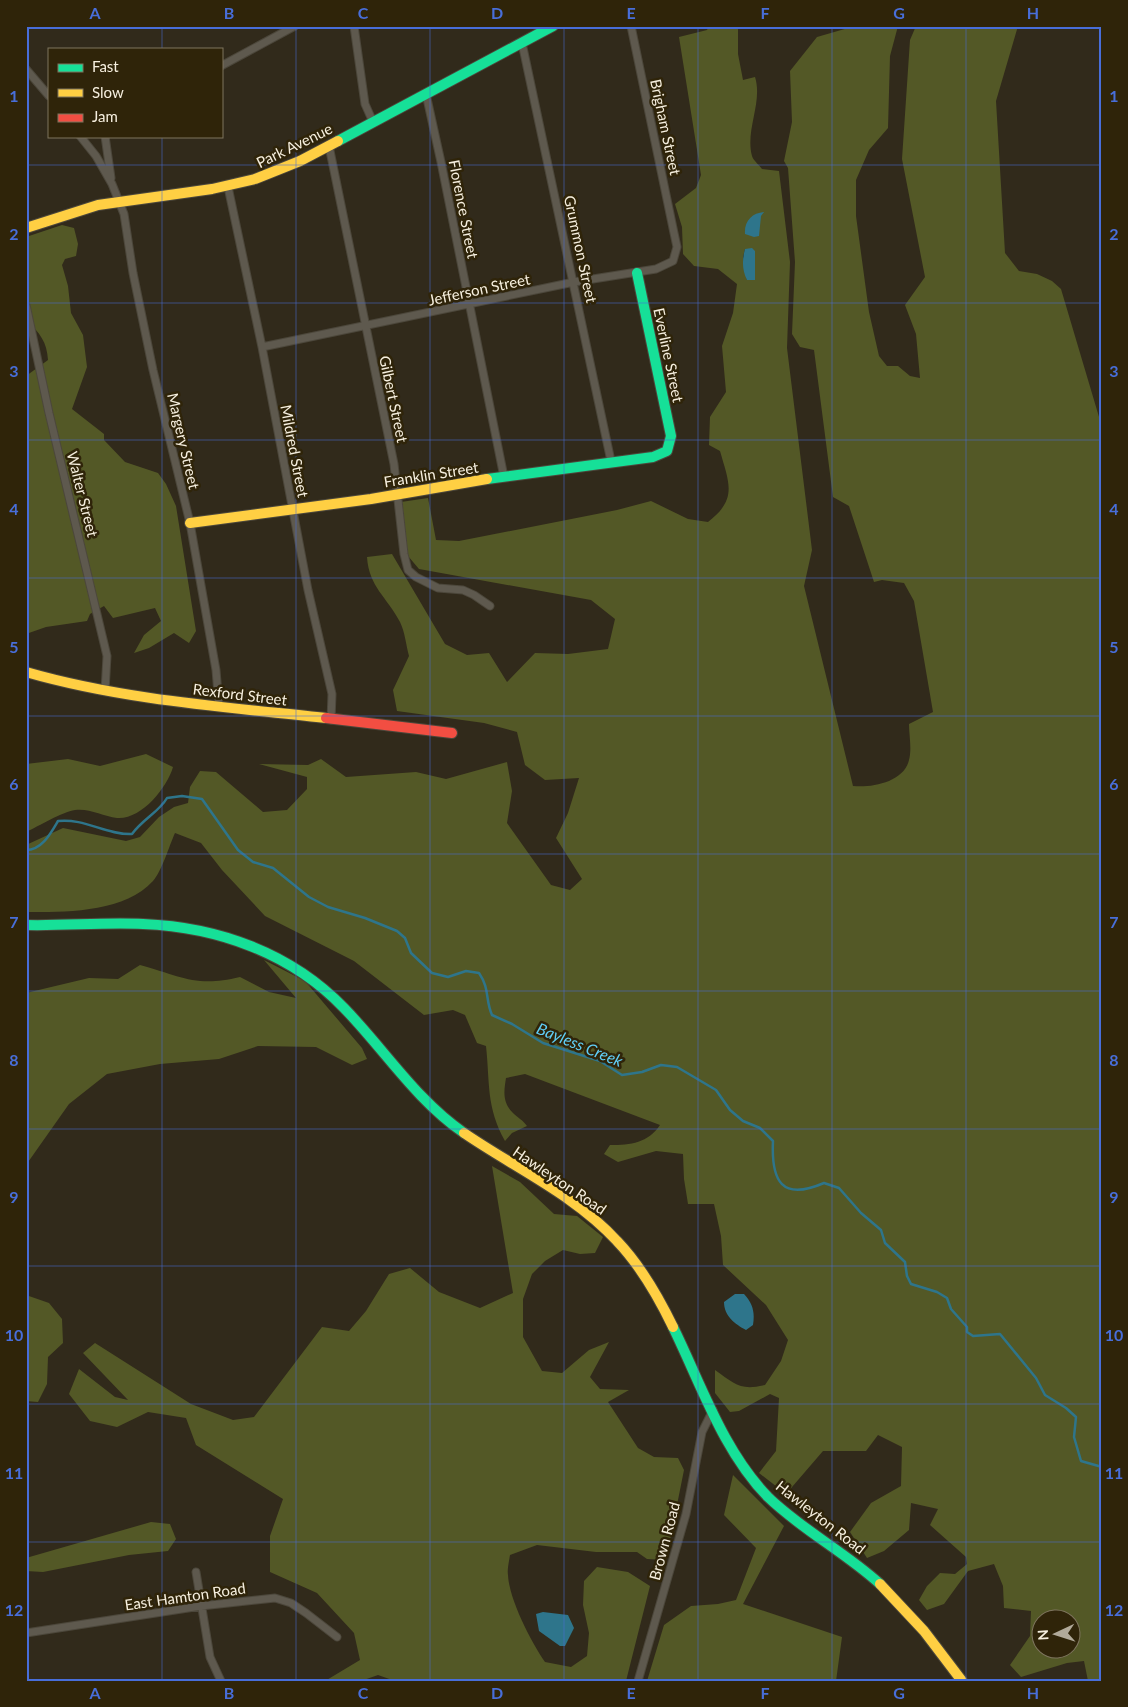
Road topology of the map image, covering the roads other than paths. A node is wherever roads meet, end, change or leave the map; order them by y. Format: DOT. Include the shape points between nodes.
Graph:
graph roads {
  1 [pos="295,26"];
  2 [pos="354,26"];
  3 [pos="553,26"];
  4 [pos="631,26"];
  5 [pos="522,43"];
  6 [pos="222,65"];
  7 [pos="26,69"];
  8 [pos="426,94"];
  9 [pos="48,95"];
  10 [pos="373,122"];
  11 [pos="82,138"];
  12 [pos="104,138"];
  13 [pos="329,146"];
  14 [pos="112,184"];
  15 [pos="228,188"];
  16 [pos="120,201"];
  17 [pos="26,228"];
  18 [pos="674,233"];
  19 [pos="637,273"];
  20 [pos="574,282"];
  21 [pos="26,305"];
  22 [pos="469,305"];
  23 [pos="365,327"];
  24 [pos="262,347"];
  25 [pos="670,444"];
  26 [pos="612,461"];
  27 [pos="504,477"];
  28 [pos="397,493"];
  29 [pos="292,509"];
  30 [pos="190,523"];
  31 [pos="490,606"];
  32 [pos="26,672"];
  33 [pos="105,691"];
  34 [pos="219,706"];
  35 [pos="331,720"];
  36 [pos="452,733"];
  37 [pos="26,925"];
  38 [pos="714,1410"];
  39 [pos="196,1572"];
  40 [pos="201,1606"];
  41 [pos="26,1633"];
  42 [pos="337,1637"];
  43 [pos="221,1681"];
  44 [pos="638,1681"];
  45 [pos="962,1681"];
  1 -- 6 [label="street"];
  2 -- 10 [label="street" via="365,104"];
  3 -- 5 [label="street, Park Avenue"];
  4 -- 18 [label="street, Brigham Street"];
  5 -- 8 [label="street, Park Avenue"];
  5 -- 20 [label="street, Grummon Street"];
  7 -- 9 [label="street"];
  8 -- 10 [label="street, Park Avenue"];
  8 -- 22 [label="street, Florence Street"];
  10 -- 13 [label="street, Park Avenue"];
  11 -- 14 [label="street"];
  12 -- 14 [label="street"];
  13 -- 15 [label="street, Park Avenue" via="278,172"];
  13 -- 23 [label="street, Gilbert Street"];
  14 -- 16 [label="street, Margery Street"];
  15 -- 16 [label="street, Park Avenue"];
  15 -- 24 [label="street, Mildred Street"];
  16 -- 17 [label="street, Park Avenue" via="76,211"];
  16 -- 30 [label="street, Margery Street" via="153,370"];
  18 -- 19 [label="street, Jefferson Street" via="677,247 673,261"];
  19 -- 20 [label="street, Jefferson Street"];
  19 -- 25 [label="street, Everline Street"];
  20 -- 22 [label="street, Jefferson Street"];
  20 -- 26 [label="street, Grummon Street"];
  21 -- 33 [label="street, Walter Street" via="107,656"];
  22 -- 23 [label="street, Jefferson Street"];
  22 -- 27 [label="street, Florence Street"];
  23 -- 24 [label="street, Jefferson Street"];
  23 -- 28 [label="street, Gilbert Street" via="394,464"];
  24 -- 29 [label="street, Mildred Street"];
  25 -- 26 [label="street, Franklin Street" via="667,451 653,457"];
  26 -- 27 [label="street, Franklin Street"];
  27 -- 28 [label="street, Franklin Street"];
  28 -- 29 [label="street, Franklin Street"];
  28 -- 31 [label="street, Gilbert Street" via="408,570 438,588 474,594"];
  29 -- 30 [label="street, Franklin Street"];
  29 -- 35 [label="street, Mildred Street" via="332,694"];
  30 -- 34 [label="street, Margery Street" via="216,670"];
  32 -- 33 [label="street, Rexford Street" via="69,685"];
  33 -- 34 [label="street, Rexford Street"];
  34 -- 35 [label="street, Rexford Street"];
  35 -- 36 [label="street, Rexford Street"];
  37 -- 38 [label="street, Hawleyton Road" via="158,924 214,934 272,955 314,981 342,1006 398,1074 439,1114 590,1216 623,1247 656,1296"];
  38 -- 44 [label="street, Brown Road" via="702,1432 686,1514"];
  38 -- 45 [label="street, Hawleyton Road" via="737,1454 764,1493 897,1597"];
  39 -- 40 [label="street"];
  40 -- 41 [label="street, East Hamton Road"];
  40 -- 42 [label="street, East Hamton Road" via="275,1598 306,1612"];
  40 -- 43 [label="street" via="210,1657"];
}
